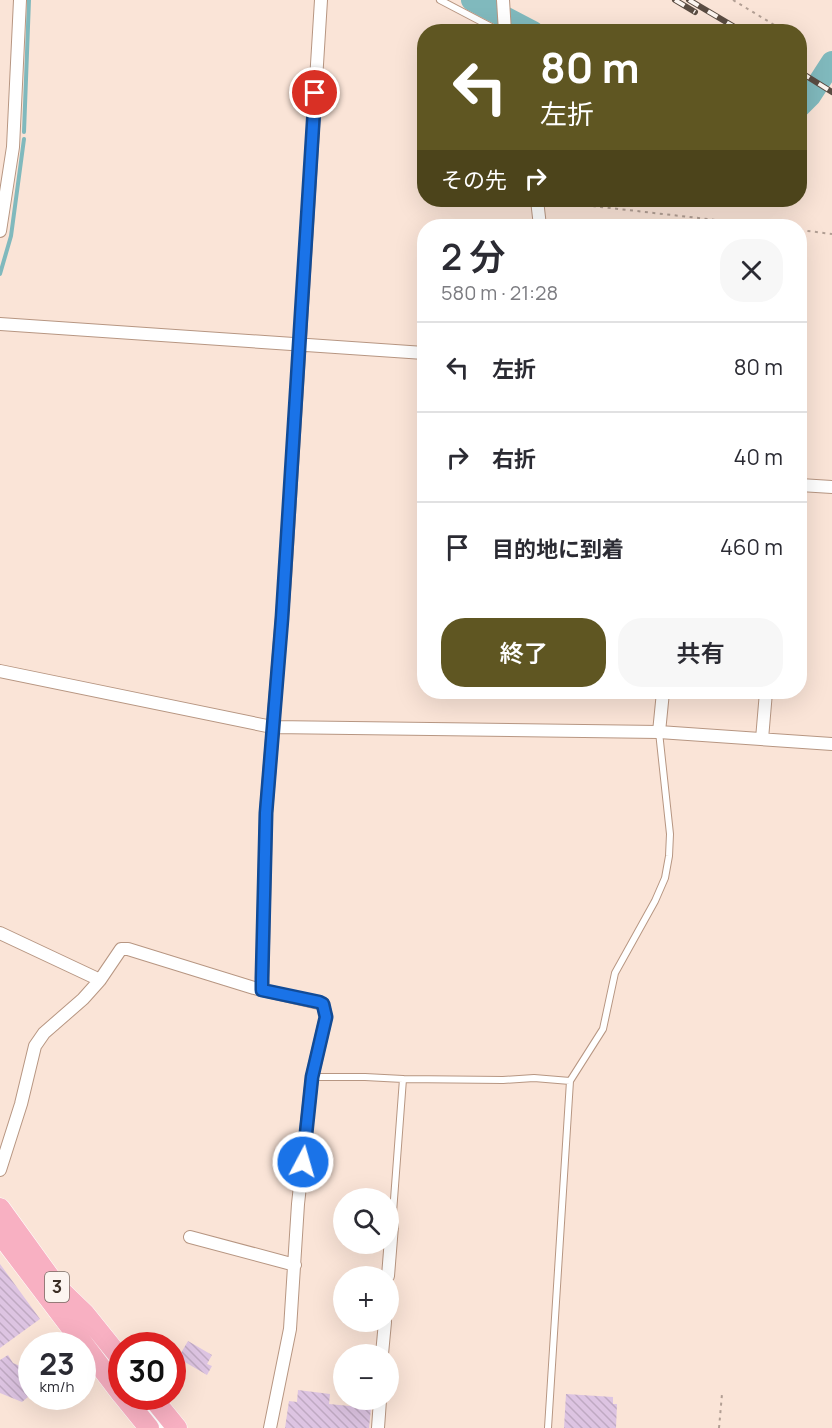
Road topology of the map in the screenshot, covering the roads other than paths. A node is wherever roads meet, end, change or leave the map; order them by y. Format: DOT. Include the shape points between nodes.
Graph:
graph roads {
  1 [pos="20,0"];
  2 [pos="321,0"];
  3 [pos="441,0"];
  4 [pos="503,0"];
  5 [pos="490,24"];
  6 [pos="504,24"];
  7 [pos="0,231"];
  8 [pos="0,324"];
  9 [pos="299,345"];
  10 [pos="417,353"];
  11 [pos="807,485"];
  12 [pos="832,487"];
  13 [pos="0,671"];
  14 [pos="662,699"];
  15 [pos="765,699"];
  16 [pos="273,728"];
  17 [pos="659,732"];
  18 [pos="762,739"];
  19 [pos="832,744"];
  20 [pos="0,933"];
  21 [pos="100,980"];
  22 [pos="262,990"];
  23 [pos="312,1077"];
  24 [pos="403,1079"];
  25 [pos="570,1081"];
  26 [pos="0,1170"];
  27 [pos="395,1188"];
  28 [pos="0,1208"];
  29 [pos="0,1234"];
  30 [pos="190,1237"];
  31 [pos="295,1265"];
  32 [pos="57,1287"];
  33 [pos="108,1343"];
  34 [pos="108,1357"];
  35 [pos="108,1377"];
  36 [pos="134,1410"];
  37 [pos="150,1410"];
  38 [pos="162,1410"];
  39 [pos="379,1410"];
  40 [pos="149,1428"];
  41 [pos="163,1428"];
  42 [pos="177,1428"];
  43 [pos="270,1428"];
  44 [pos="378,1428"];
  45 [pos="548,1428"];
  1 -- 7 [label="street" via="13,147"];
  2 -- 9 [label="street"];
  3 -- 5 [label="lane"];
  4 -- 6 [label="street"];
  8 -- 9 [label="street"];
  9 -- 10 [label="street"];
  9 -- 16 [label="street"];
  11 -- 12 [label="street"];
  13 -- 16 [label="street"];
  14 -- 17 [label="street"];
  15 -- 18 [label="street"];
  16 -- 17 [label="street"];
  16 -- 22 [label="street" via="266,813"];
  17 -- 18 [label="street"];
  17 -- 25 [label="lane" via="670,834 665,878 615,973 603,1029"];
  18 -- 19 [label="street"];
  20 -- 21 [label="street"];
  21 -- 22 [label="street" via="121,949 128,949"];
  21 -- 26 [label="street" via="35,1046"];
  22 -- 23 [label="street" via="323,1004 326,1017"];
  23 -- 24 [label="lane"];
  23 -- 31 [label="street"];
  24 -- 25 [label="lane"];
  24 -- 27 [label="lane"];
  25 -- 45 [label="lane"];
  28 -- 32 [label="main road, 3"];
  29 -- 35 [label="main road, 3"];
  30 -- 31 [label="street"];
  31 -- 43 [label="street" via="290,1329"];
  32 -- 33 [label="main road, 3"];
  32 -- 34 [label="street"];
  36 -- 40 [label="main road, 3"];
  37 -- 41 [label="street"];
  38 -- 42 [label="main road"];
  39 -- 44 [label="street"];
}
